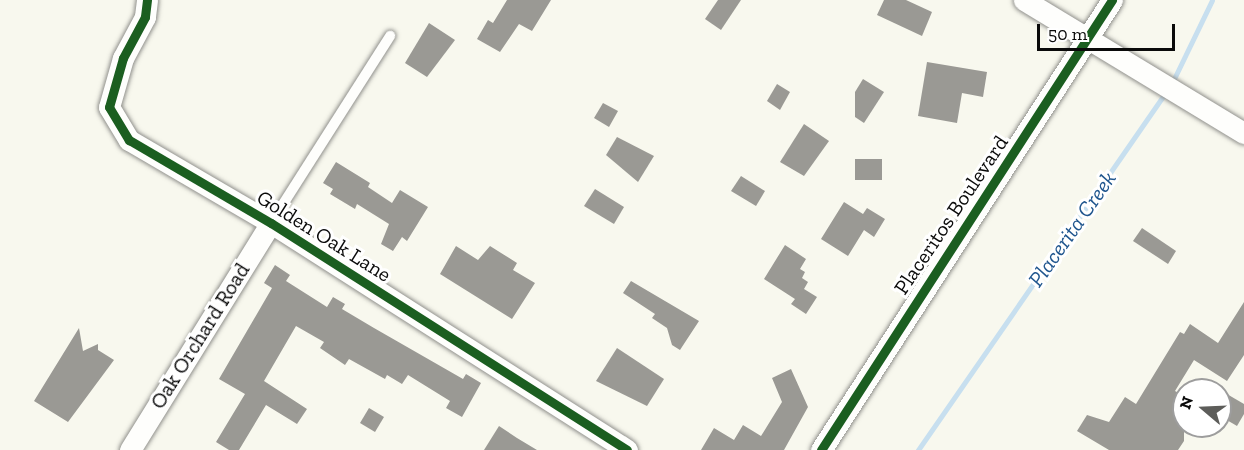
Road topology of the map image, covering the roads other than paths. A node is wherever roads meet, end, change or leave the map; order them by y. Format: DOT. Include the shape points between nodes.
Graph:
graph roads {
  1 [pos="147,0"];
  2 [pos="1024,0"];
  3 [pos="1112,0"];
  4 [pos="390,36"];
  5 [pos="1089,39"];
  6 [pos="1244,133"];
  7 [pos="271,223"];
  8 [pos="130,450"];
  9 [pos="627,450"];
  10 [pos="820,450"];
  1 -- 7 [label="street, Golden Oak Lane" via="145,17 112,87 109,107 119,126 129,140"];
  2 -- 5 [label="street"];
  3 -- 5 [label="street, Placeritos Boulevard"];
  4 -- 7 [label="lane"];
  5 -- 6 [label="street"];
  5 -- 10 [label="street, Placeritos Boulevard"];
  7 -- 8 [label="street, Oak Orchard Road"];
  7 -- 9 [label="street, Golden Oak Lane"];
}
